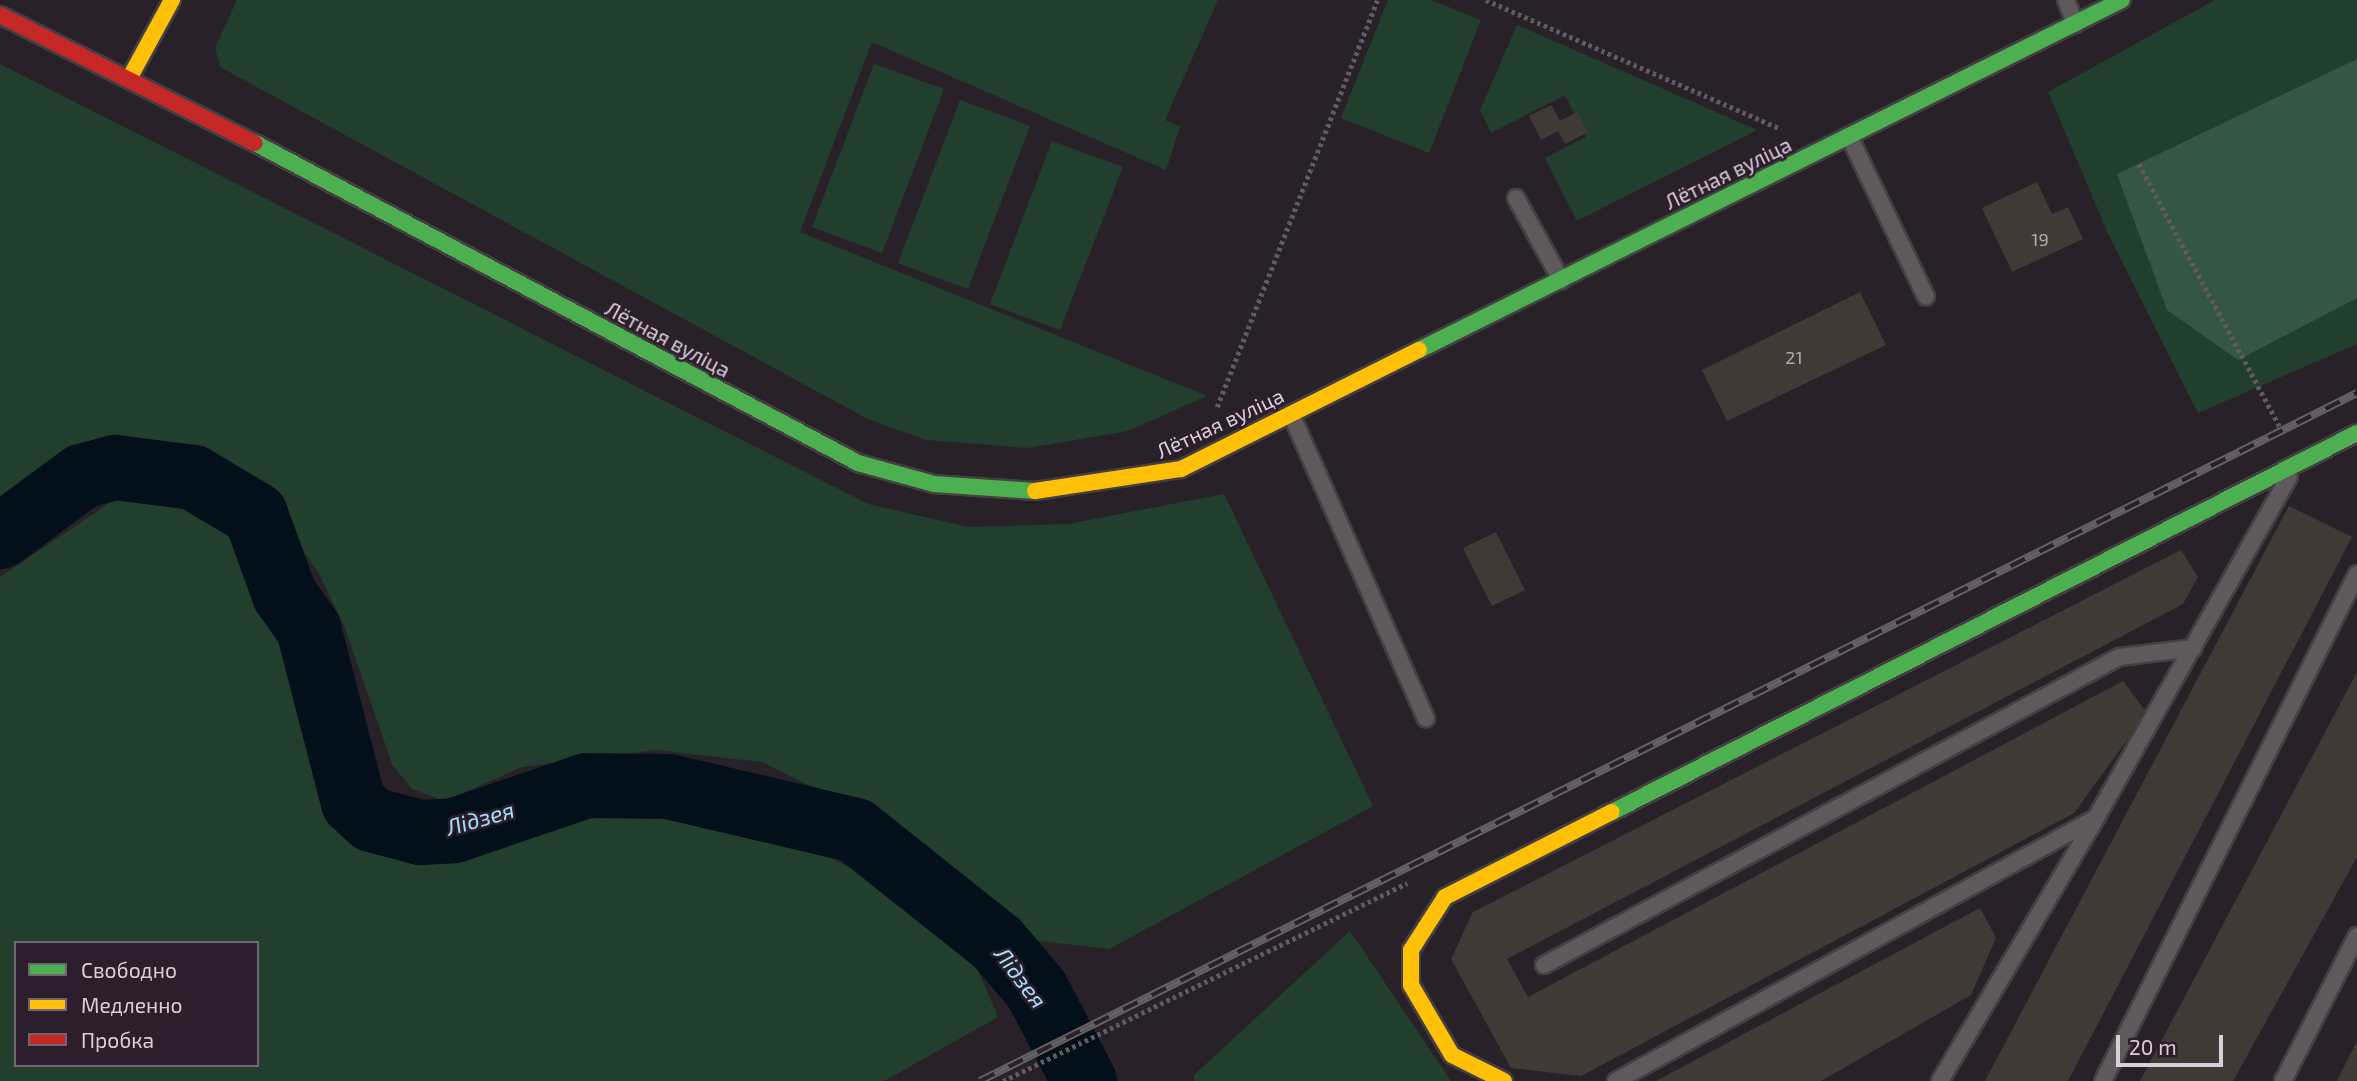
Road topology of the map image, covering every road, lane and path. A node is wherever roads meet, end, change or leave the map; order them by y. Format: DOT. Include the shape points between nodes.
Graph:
graph roads {
  1 [pos="172,0"];
  2 [pos="1377,0"];
  3 [pos="1486,0"];
  4 [pos="2066,0"];
  5 [pos="2122,0"];
  6 [pos="0,16"];
  7 [pos="2075,24"];
  8 [pos="130,78"];
  9 [pos="1783,130"];
  10 [pos="1849,136"];
  11 [pos="2139,164"];
  12 [pos="1516,198"];
  13 [pos="1561,280"];
  14 [pos="1926,297"];
  15 [pos="1217,407"];
  16 [pos="1291,414"];
  17 [pos="2357,433"];
  18 [pos="2298,461"];
  19 [pos="2357,574"];
  20 [pos="2193,648"];
  21 [pos="1426,718"];
  22 [pos="2096,818"];
  23 [pos="1422,876"];
  24 [pos="2357,936"];
  25 [pos="1544,965"];
  26 [pos="1003,1081"];
  27 [pos="1504,1081"];
  28 [pos="1616,1081"];
  29 [pos="1940,1081"];
  30 [pos="2103,1081"];
  31 [pos="2283,1081"];
  1 -- 8 [label="street"];
  2 -- 15 [label="path"];
  3 -- 9 [label="path"];
  4 -- 7 [label="lane"];
  5 -- 7 [label="street, Лётная вуліца"];
  6 -- 8 [label="street, Лётная вуліца"];
  7 -- 10 [label="street, Лётная вуліца"];
  8 -- 16 [label="street, Лётная вуліца" via="858,463 934,484 993,491 1096,487 1181,469"];
  10 -- 13 [label="street, Лётная вуліца"];
  10 -- 14 [label="lane"];
  11 -- 18 [label="path"];
  12 -- 13 [label="lane"];
  13 -- 16 [label="street, Лётная вуліца"];
  16 -- 21 [label="lane"];
  17 -- 18 [label="street"];
  18 -- 20 [label="lane"];
  18 -- 27 [label="street" via="1445,897 1411,950 1411,985 1452,1055"];
  19 -- 30 [label="lane"];
  20 -- 22 [label="lane"];
  20 -- 25 [label="lane" via="2119,657"];
  22 -- 28 [label="lane"];
  22 -- 29 [label="lane"];
  23 -- 26 [label="path"];
  24 -- 31 [label="lane"];
}
